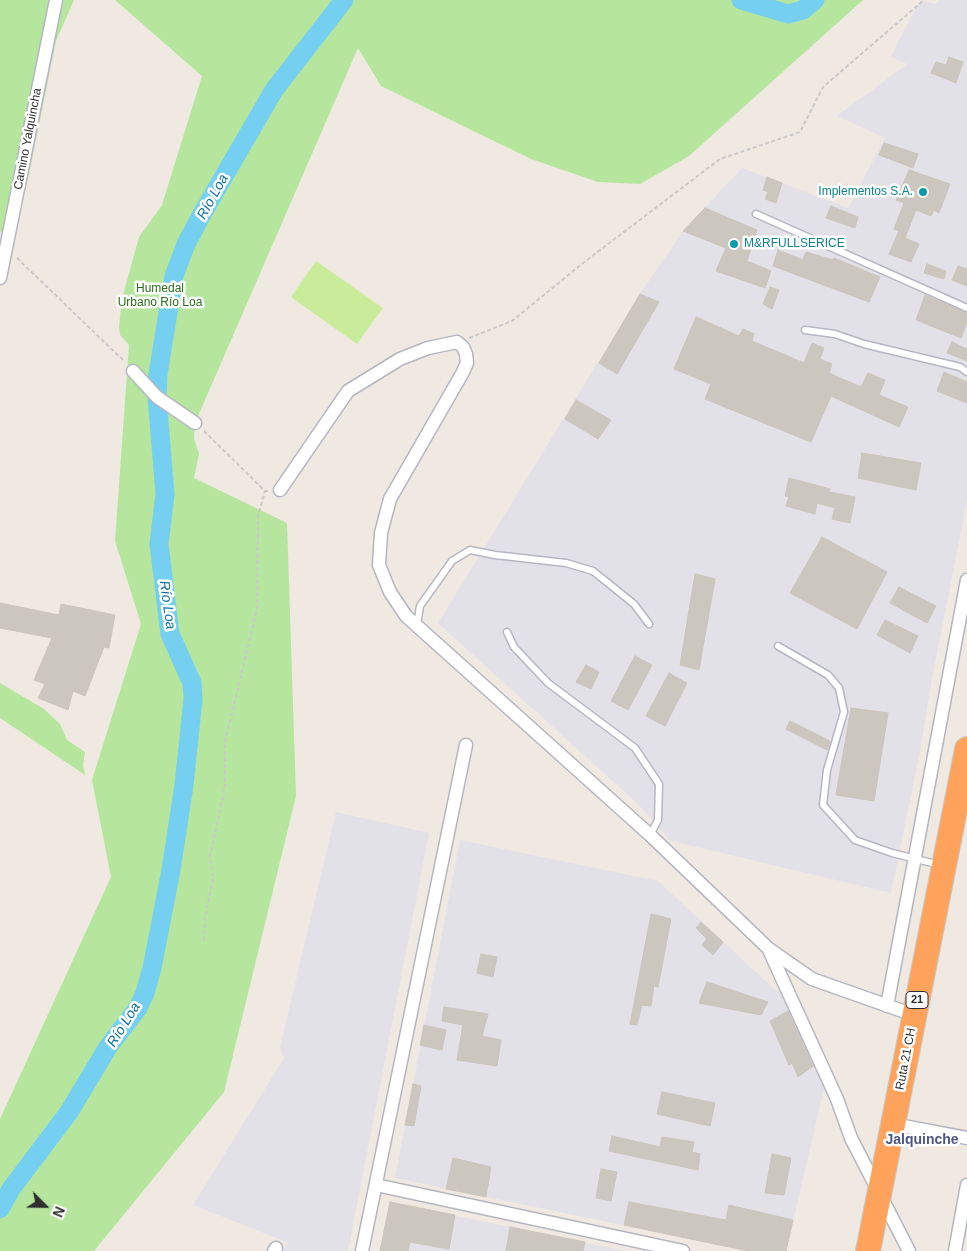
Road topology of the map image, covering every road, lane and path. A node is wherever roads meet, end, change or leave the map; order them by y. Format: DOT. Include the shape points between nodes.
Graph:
graph roads {
  1 [pos="56,0"];
  2 [pos="924,0"];
  3 [pos="756,214"];
  4 [pos="6,248"];
  5 [pos="0,278"];
  6 [pos="967,308"];
  7 [pos="806,330"];
  8 [pos="457,342"];
  9 [pos="133,371"];
  10 [pos="967,372"];
  11 [pos="195,423"];
  12 [pos="280,490"];
  13 [pos="265,491"];
  14 [pos="967,580"];
  15 [pos="649,624"];
  16 [pos="417,626"];
  17 [pos="507,632"];
  18 [pos="778,646"];
  19 [pos="466,744"];
  20 [pos="967,749"];
  21 [pos="650,835"];
  22 [pos="913,858"];
  23 [pos="944,866"];
  24 [pos="204,941"];
  25 [pos="769,949"];
  26 [pos="886,1006"];
  27 [pos="914,1015"];
  28 [pos="893,1124"];
  29 [pos="967,1138"];
  30 [pos="376,1185"];
  31 [pos="967,1185"];
  32 [pos="880,1193"];
  33 [pos="362,1251"];
  34 [pos="683,1251"];
  35 [pos="868,1251"];
  36 [pos="909,1251"];
  37 [pos="955,1251"];
  1 -- 4 [label="street, Camino Yalquincha"];
  2 -- 8 [label="path" via="823,88 800,132 720,159 512,321"];
  3 -- 6 [label="lane"];
  4 -- 5 [label="street, Camino Yalquincha"];
  4 -- 9 [label="path"];
  7 -- 10 [label="lane" via="835,334 960,367"];
  8 -- 12 [label="street" via="428,348 400,359 348,391"];
  8 -- 16 [label="street" via="463,347 467,363 390,499 381,533 379,565 390,592"];
  9 -- 11 [label="street" via="157,397"];
  11 -- 13 [label="path"];
  12 -- 13 [label="path"];
  13 -- 24 [label="path" via="258,516 257,609 225,742 225,787 210,856 213,878"];
  14 -- 22 [label="street"];
  15 -- 16 [label="lane" via="634,604 593,571 566,563 470,550 452,561 420,606"];
  16 -- 21 [label="street"];
  17 -- 21 [label="lane" via="514,647 548,683 635,748 659,784 658,820"];
  18 -- 22 [label="lane" via="828,675 839,688 844,712 827,770 823,805 855,840"];
  19 -- 30 [label="street"];
  20 -- 23 [label="highway, Ruta 21 CH / 21"];
  21 -- 25 [label="street"];
  22 -- 23 [label="lane"];
  22 -- 26 [label="street"];
  23 -- 27 [label="highway, Ruta 21 CH / 21"];
  25 -- 26 [label="street" via="812,979"];
  25 -- 32 [label="street" via="834,1090 851,1138"];
  26 -- 27 [label="street"];
  27 -- 28 [label="highway, Ruta 21 CH / 21"];
  28 -- 29 [label="street"];
  28 -- 32 [label="highway, Ruta 21 CH / 21"];
  30 -- 33 [label="street"];
  30 -- 34 [label="street"];
  31 -- 37 [label="street"];
  32 -- 35 [label="highway, Ruta 21 CH / 21"];
  32 -- 36 [label="street"];
}
